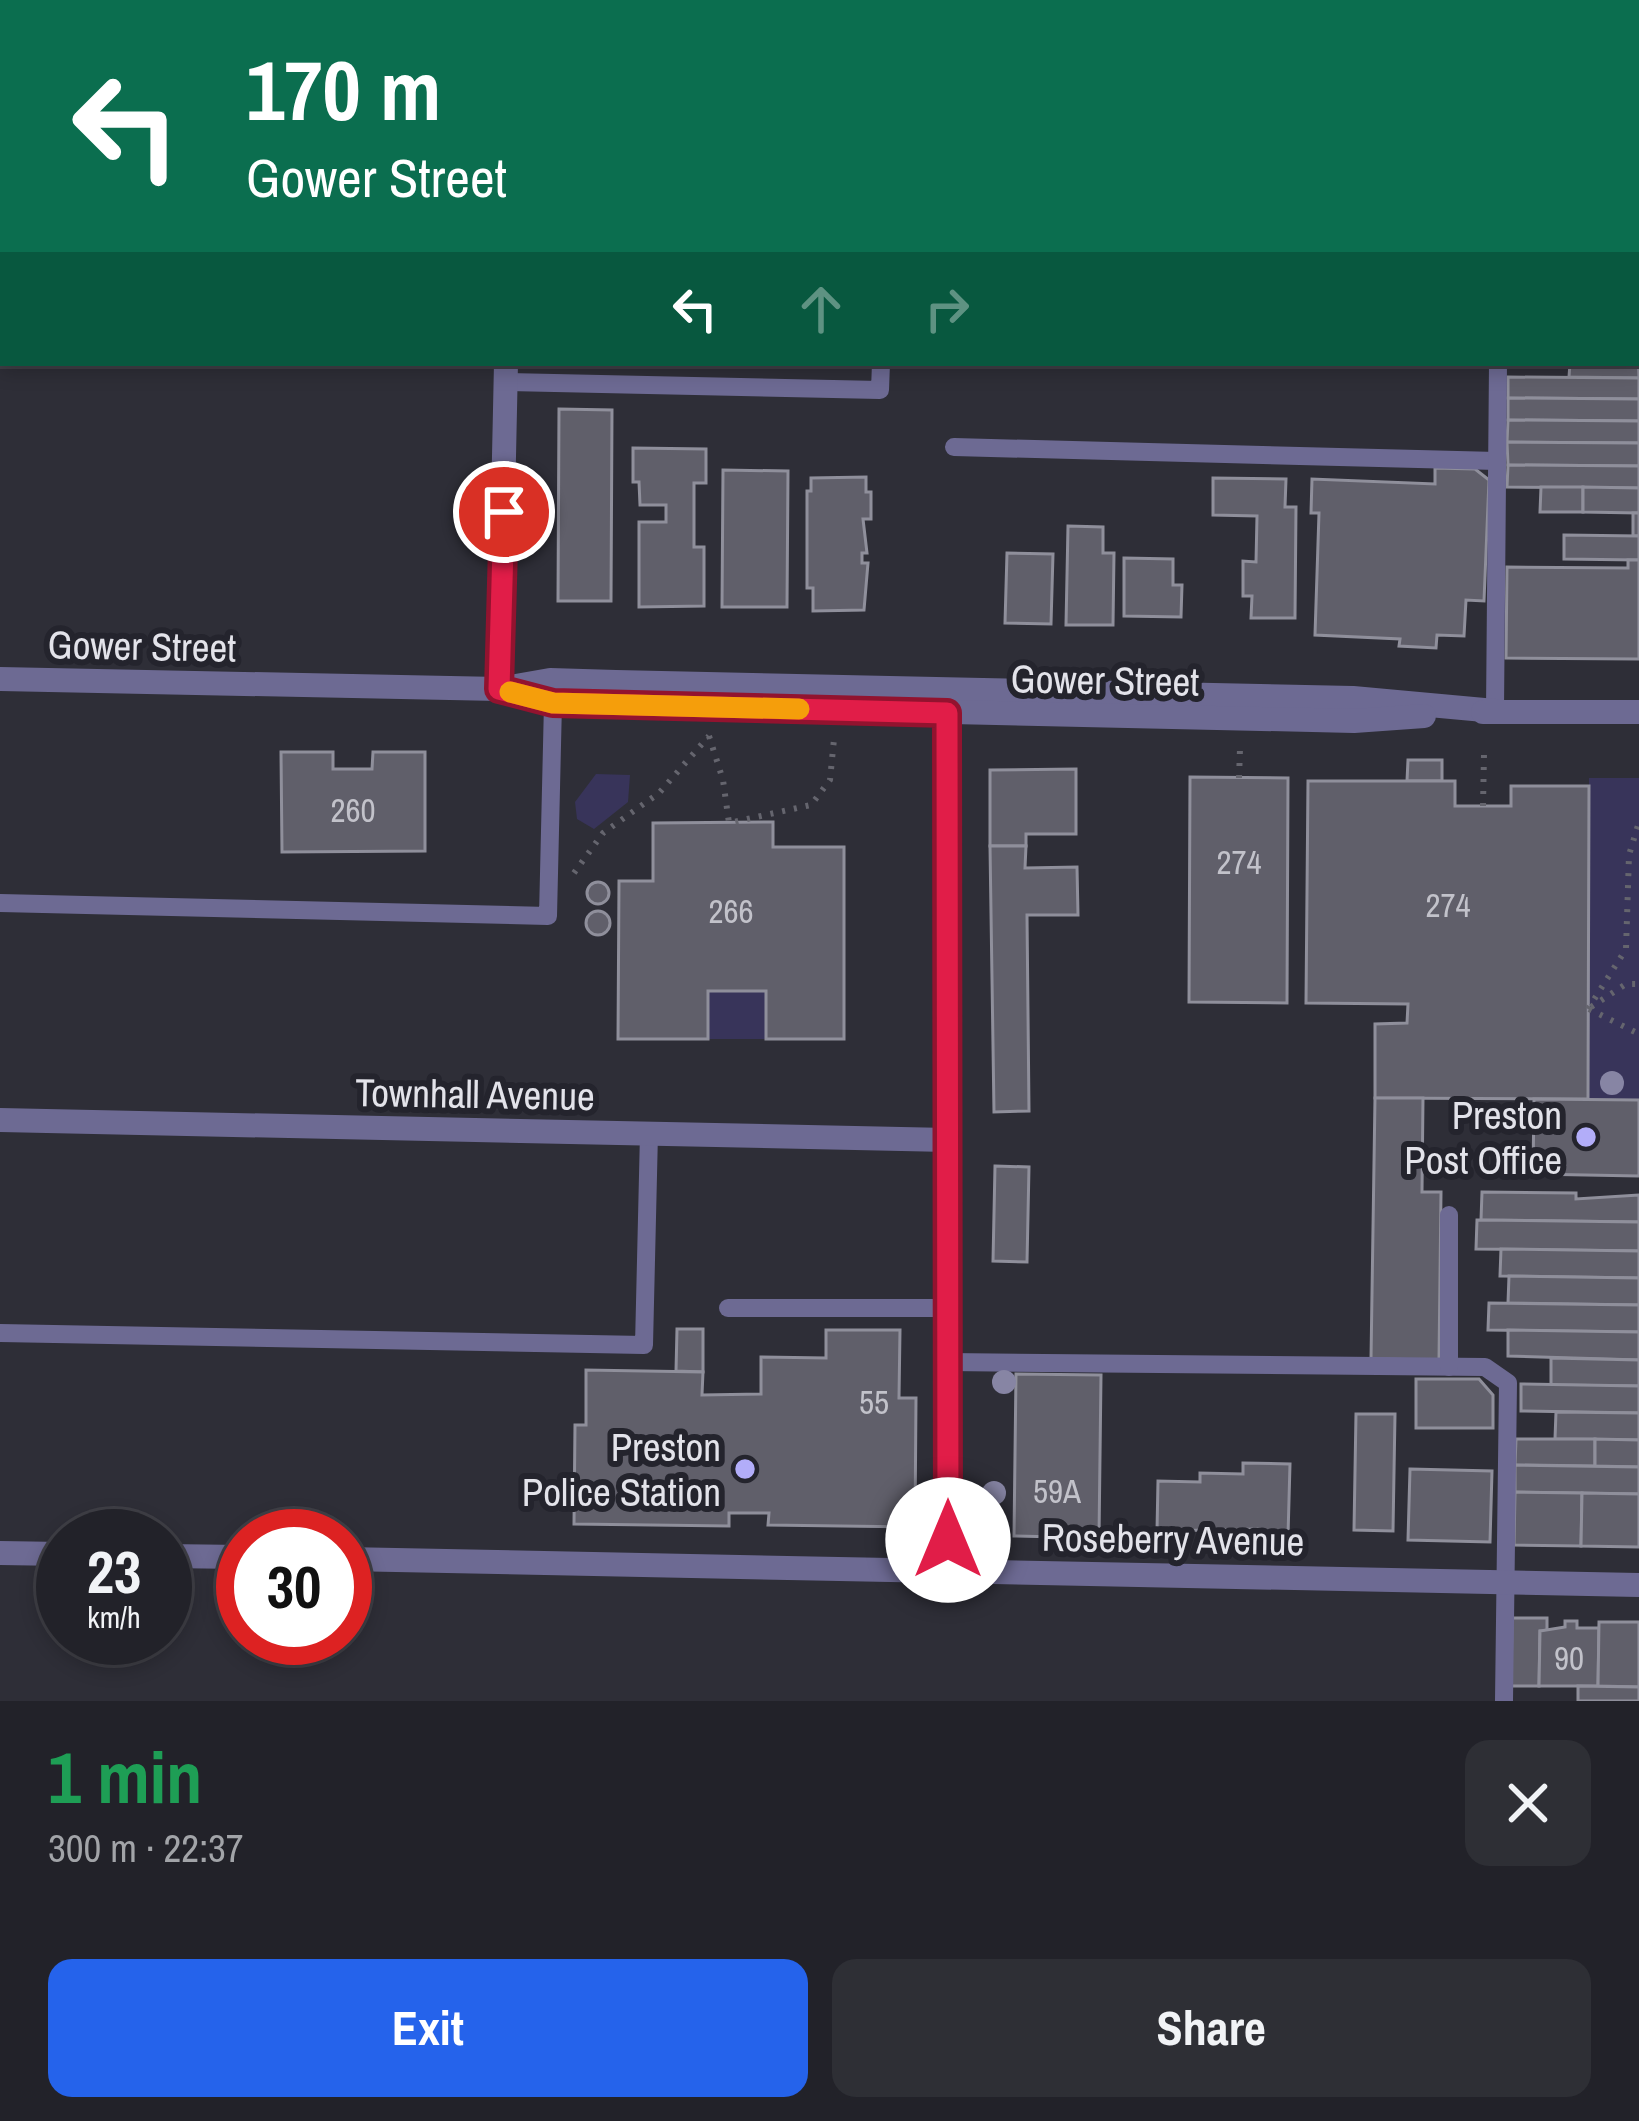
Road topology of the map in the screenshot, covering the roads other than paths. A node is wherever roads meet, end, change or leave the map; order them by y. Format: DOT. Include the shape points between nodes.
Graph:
graph roads {
  1 [pos="881,366"];
  2 [pos="1498,366"];
  3 [pos="506,373"];
  4 [pos="954,447"];
  5 [pos="1497,461"];
  6 [pos="0,679"];
  7 [pos="499,689"];
  8 [pos="947,701"];
  9 [pos="553,703"];
  10 [pos="1495,711"];
  11 [pos="1639,712"];
  12 [pos="0,903"];
  13 [pos="0,1120"];
  14 [pos="649,1133"];
  15 [pos="948,1140"];
  16 [pos="1449,1215"];
  17 [pos="728,1308"];
  18 [pos="947,1308"];
  19 [pos="0,1333"];
  20 [pos="947,1362"];
  21 [pos="1449,1367"];
  22 [pos="0,1552"];
  23 [pos="36,1553"];
  24 [pos="372,1559"];
  25 [pos="948,1570"];
  26 [pos="1505,1584"];
  27 [pos="1639,1585"];
  28 [pos="1504,1701"];
  1 -- 3 [label="lane" via="880,390"];
  2 -- 5 [label="lane"];
  3 -- 7 [label="street"];
  4 -- 5 [label="lane"];
  5 -- 10 [label="lane"];
  6 -- 7 [label="street, Gower Street"];
  7 -- 8 [label="street, Gower Street" via="550,680"];
  7 -- 9 [label="street, Gower Street"];
  8 -- 9 [label="street, Gower Street"];
  8 -- 10 [label="street, Gower Street" via="1354,721"];
  8 -- 15 [label="street"];
  9 -- 12 [label="lane" via="548,916"];
  10 -- 11 [label="street, Gower Street"];
  13 -- 14 [label="street, Townhall Avenue"];
  14 -- 15 [label="street, Townhall Avenue"];
  14 -- 19 [label="lane" via="644,1345"];
  15 -- 18 [label="street"];
  16 -- 21 [label="lane"];
  17 -- 18 [label="lane"];
  18 -- 20 [label="street"];
  20 -- 21 [label="lane"];
  20 -- 25 [label="street"];
  21 -- 26 [label="lane" via="1485,1367 1508,1383"];
  22 -- 23 [label="street"];
  24 -- 25 [label="street, Roseberry Avenue"];
  25 -- 26 [label="street, Roseberry Avenue"];
  26 -- 27 [label="street, Roseberry Avenue"];
  26 -- 28 [label="lane"];
}
